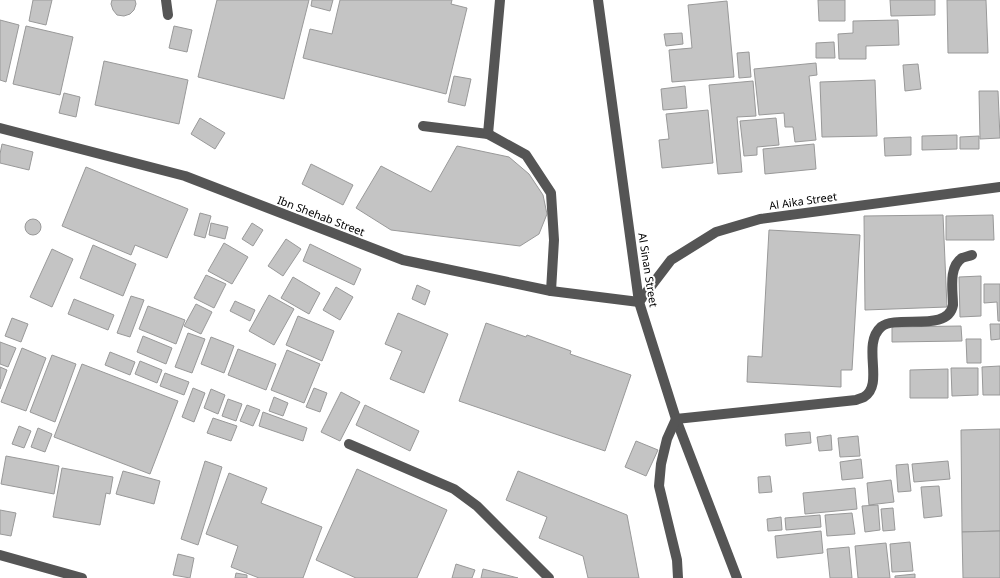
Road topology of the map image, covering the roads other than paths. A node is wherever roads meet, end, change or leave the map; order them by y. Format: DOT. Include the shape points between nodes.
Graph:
graph roads {
  1 [pos="166,0"];
  2 [pos="500,0"];
  3 [pos="598,0"];
  4 [pos="168,16"];
  5 [pos="423,126"];
  6 [pos="0,128"];
  7 [pos="488,134"];
  8 [pos="1000,186"];
  9 [pos="972,255"];
  10 [pos="551,291"];
  11 [pos="639,302"];
  12 [pos="676,419"];
  13 [pos="349,444"];
  14 [pos="0,555"];
  15 [pos="82,578"];
  16 [pos="549,578"];
  17 [pos="678,578"];
  18 [pos="737,578"];
  1 -- 4 [label="street"];
  2 -- 7 [label="street"];
  3 -- 11 [label="street, Al Sinan Street"];
  5 -- 7 [label="street"];
  6 -- 10 [label="street, Ibn Shehab Street" via="185,176 402,260"];
  7 -- 10 [label="street" via="526,155 551,193 554,240"];
  8 -- 11 [label="street, Al Aika Street" via="760,219 716,232 671,260"];
  9 -- 12 [label="street" via="962,258 955,266 953,305 946,317 937,320 891,323 882,327 875,335 872,350 872,384 865,396 856,400"];
  10 -- 11 [label="street, Ibn Shehab Street"];
  11 -- 12 [label="street, Al Sinan Street"];
  12 -- 17 [label="street" via="667,439 659,486 677,560"];
  12 -- 18 [label="street, Al Sinan Street"];
  13 -- 16 [label="street" via="454,489 478,506"];
  14 -- 15 [label="street"];
}
